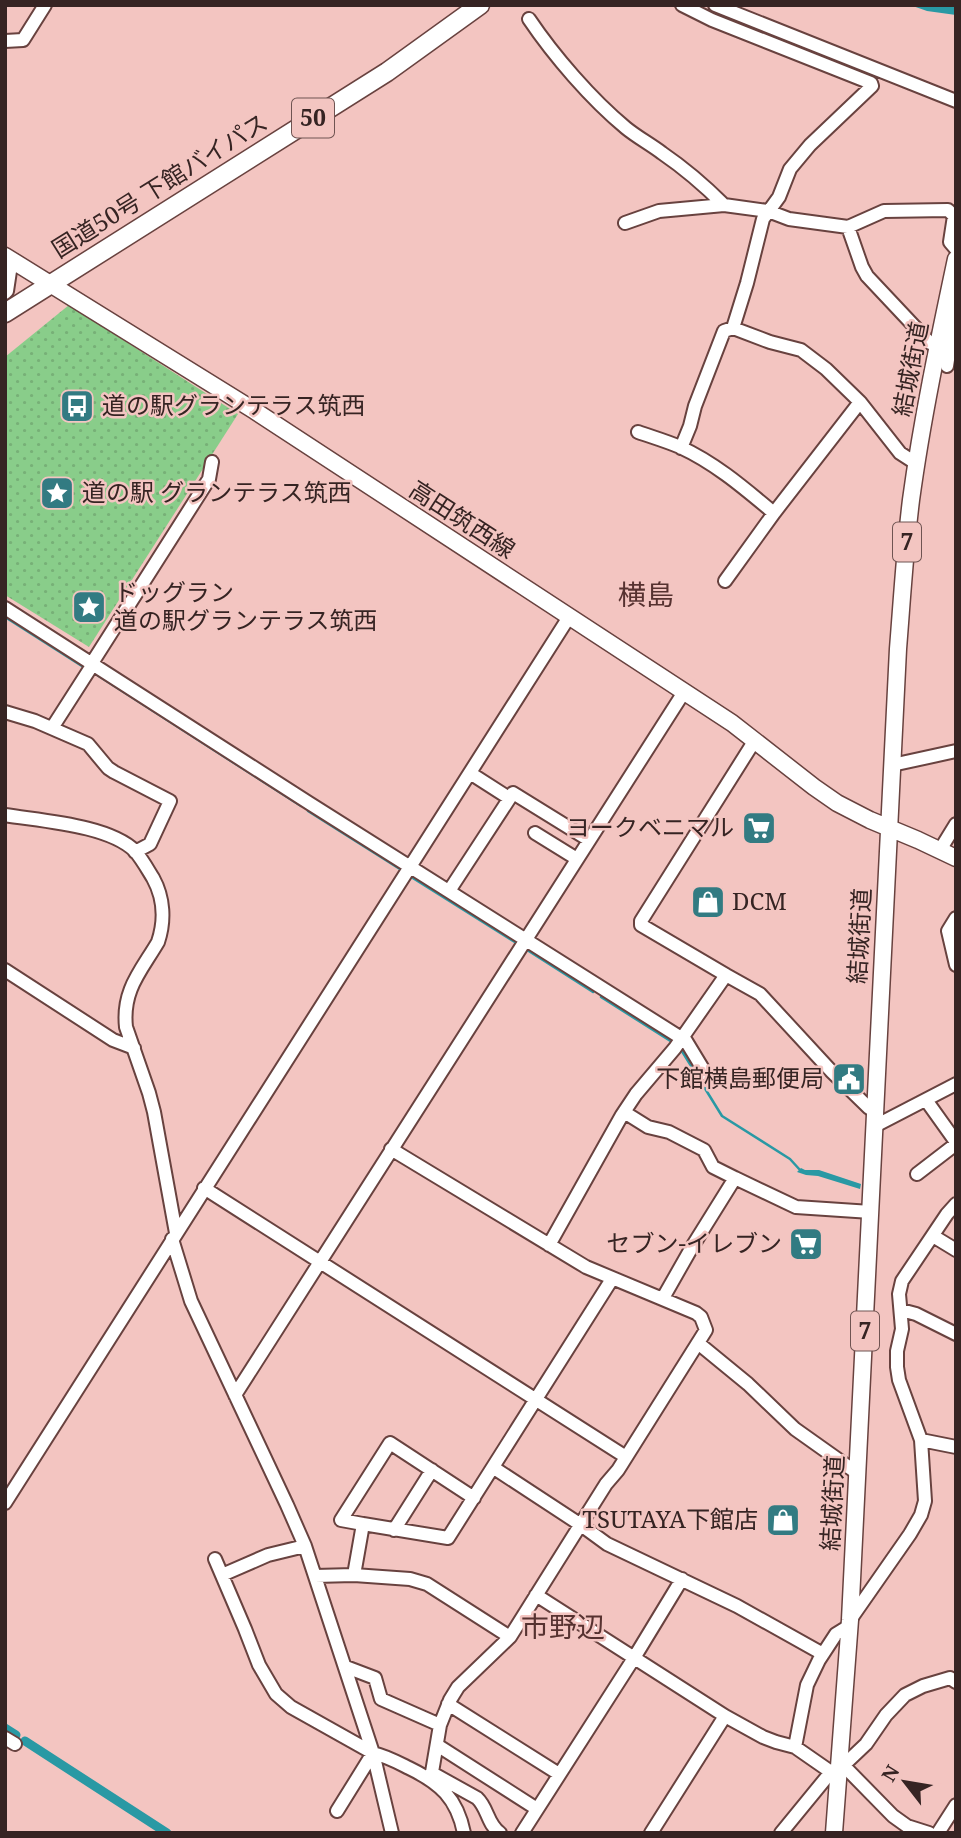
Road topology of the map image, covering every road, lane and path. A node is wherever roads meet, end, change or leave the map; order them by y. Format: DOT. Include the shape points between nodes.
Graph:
graph roads {
  1 [pos="45,5"];
  2 [pos="480,5"];
  3 [pos="682,5"];
  4 [pos="715,5"];
  5 [pos="529,19"];
  6 [pos="5,41"];
  7 [pos="956,101"];
  8 [pos="724,205"];
  9 [pos="768,211"];
  10 [pos="625,223"];
  11 [pos="848,227"];
  12 [pos="956,249"];
  13 [pos="10,259"];
  14 [pos="956,259"];
  15 [pos="51,284"];
  16 [pos="5,293"];
  17 [pos="952,310"];
  18 [pos="5,313"];
  19 [pos="733,328"];
  20 [pos="938,344"];
  21 [pos="945,367"];
  22 [pos="860,402"];
  23 [pos="638,432"];
  24 [pos="681,448"];
  25 [pos="212,462"];
  26 [pos="917,464"];
  27 [pos="774,513"];
  28 [pos="725,581"];
  29 [pos="5,608"];
  30 [pos="569,617"];
  31 [pos="91,666"];
  32 [pos="684,692"];
  33 [pos="5,712"];
  34 [pos="52,728"];
  35 [pos="755,740"];
  36 [pos="956,751"];
  37 [pos="892,765"];
  38 [pos="470,773"];
  39 [pos="509,798"];
  40 [pos="5,815"];
  41 [pos="956,824"];
  42 [pos="889,828"];
  43 [pos="535,833"];
  44 [pos="589,840"];
  45 [pos="940,849"];
  46 [pos="135,852"];
  47 [pos="956,858"];
  48 [pos="576,859"];
  49 [pos="408,870"];
  50 [pos="450,891"];
  51 [pos="956,918"];
  52 [pos="525,940"];
  53 [pos="956,965"];
  54 [pos="5,970"];
  55 [pos="726,975"];
  56 [pos="678,1043"];
  57 [pos="134,1048"];
  58 [pos="706,1074"];
  59 [pos="956,1084"];
  60 [pos="926,1100"];
  61 [pos="874,1108"];
  62 [pos="624,1112"];
  63 [pos="873,1128"];
  64 [pos="956,1143"];
  65 [pos="391,1149"];
  66 [pos="918,1174"];
  67 [pos="734,1178"];
  68 [pos="204,1188"];
  69 [pos="871,1212"];
  70 [pos="949,1212"];
  71 [pos="174,1236"];
  72 [pos="933,1236"];
  73 [pos="549,1245"];
  74 [pos="956,1250"];
  75 [pos="320,1263"];
  76 [pos="612,1279"];
  77 [pos="663,1298"];
  78 [pos="901,1310"];
  79 [pos="956,1334"];
  80 [pos="698,1343"];
  81 [pos="234,1395"];
  82 [pos="536,1401"];
  83 [pos="921,1440"];
  84 [pos="956,1447"];
  85 [pos="626,1457"];
  86 [pos="494,1468"];
  87 [pos="432,1470"];
  88 [pos="857,1473"];
  89 [pos="10,1486"];
  90 [pos="474,1498"];
  91 [pos="5,1503"];
  92 [pos="363,1524"];
  93 [pos="581,1525"];
  94 [pos="394,1530"];
  95 [pos="305,1546"];
  96 [pos="215,1559"];
  97 [pos="354,1575"];
  98 [pos="222,1576"];
  99 [pos="315,1576"];
  100 [pos="682,1580"];
  101 [pos="536,1595"];
  102 [pos="850,1623"];
  103 [pos="510,1637"];
  104 [pos="823,1654"];
  105 [pos="634,1658"];
  106 [pos="346,1667"];
  107 [pos="956,1682"];
  108 [pos="448,1704"];
  109 [pos="725,1716"];
  110 [pos="440,1726"];
  111 [pos="437,1745"];
  112 [pos="795,1747"];
  113 [pos="373,1753"];
  114 [pos="838,1768"];
  115 [pos="559,1774"];
  116 [pos="431,1776"];
  117 [pos="956,1805"];
  118 [pos="537,1809"];
  119 [pos="337,1811"];
  120 [pos="391,1833"];
  121 [pos="464,1833"];
  122 [pos="500,1833"];
  123 [pos="522,1833"];
  124 [pos="651,1833"];
  125 [pos="781,1833"];
  126 [pos="834,1833"];
  127 [pos="929,1833"];
  128 [pos="938,1833"];
  1 -- 6 [label="street" via="23,40"];
  2 -- 15 [label="highway, 国道50号 下館バイパス / 50" via="387,72"];
  3 -- 9 [label="street" via="871,83 790,169"];
  4 -- 7 [label="street"];
  5 -- 8 [label="street" via="548,47 607,110"];
  8 -- 9 [label="street"];
  8 -- 10 [label="street" via="659,211"];
  9 -- 11 [label="street" via="789,219"];
  9 -- 19 [label="street"];
  11 -- 12 [label="street" via="884,211 948,210 954,216 950,242"];
  11 -- 20 [label="street" via="862,267 874,285 930,343"];
  13 -- 15 [label="main road, 高田筑西線"];
  13 -- 16 [label="street"];
  14 -- 17 [label="main road, 結城街道 / 7"];
  15 -- 18 [label="highway, 国道50号 下館バイパス / 50"];
  15 -- 30 [label="main road, 高田筑西線"];
  17 -- 20 [label="main road, 結城街道 / 7"];
  17 -- 21 [label="street"];
  19 -- 22 [label="street" via="802,351"];
  19 -- 24 [label="street" via="724,331"];
  20 -- 21 [label="main road, 結城街道 / 7"];
  21 -- 26 [label="main road, 結城街道 / 7"];
  22 -- 26 [label="street" via="900,453"];
  22 -- 27 [label="street"];
  23 -- 24 [label="street"];
  24 -- 27 [label="street" via="735,480"];
  25 -- 31 [label="street" via="209,479"];
  26 -- 37 [label="main road, 結城街道 / 7" via="898,649"];
  27 -- 28 [label="street"];
  29 -- 31 [label="street"];
  30 -- 32 [label="main road, 高田筑西線"];
  30 -- 38 [label="street"];
  31 -- 34 [label="street"];
  31 -- 49 [label="street"];
  32 -- 35 [label="main road, 高田筑西線"];
  32 -- 44 [label="street"];
  33 -- 34 [label="street"];
  34 -- 46 [label="street" via="88,744 114,772 170,800 150,844"];
  35 -- 42 [label="main road, 高田筑西線" via="814,788"];
  35 -- 55 [label="street" via="641,921"];
  36 -- 37 [label="street"];
  37 -- 42 [label="main road, 結城街道 / 7"];
  38 -- 39 [label="street"];
  38 -- 49 [label="street"];
  39 -- 44 [label="street" via="516,794"];
  39 -- 50 [label="street"];
  40 -- 46 [label="street" via="108,835"];
  41 -- 45 [label="street"];
  42 -- 45 [label="main road, 高田筑西線"];
  42 -- 61 [label="main road, 結城街道 / 7"];
  43 -- 48 [label="street"];
  44 -- 48 [label="street"];
  45 -- 47 [label="main road, 高田筑西線"];
  46 -- 57 [label="street" via="156,884 163,908 158,942 131,986 126,1004 126,1027"];
  48 -- 52 [label="street"];
  49 -- 50 [label="street"];
  49 -- 68 [label="street"];
  50 -- 52 [label="street"];
  51 -- 53 [label="street" via="948,931"];
  52 -- 56 [label="street"];
  52 -- 65 [label="street"];
  54 -- 57 [label="street" via="113,1040"];
  55 -- 56 [label="street"];
  55 -- 61 [label="street" via="760,994 832,1072"];
  56 -- 58 [label="street" via="685,1041"];
  56 -- 62 [label="street"];
  57 -- 71 [label="street" via="154,1112"];
  59 -- 60 [label="street"];
  60 -- 63 [label="street"];
  60 -- 64 [label="street"];
  61 -- 63 [label="main road, 結城街道 / 7"];
  62 -- 67 [label="street" via="704,1150 713,1167"];
  62 -- 73 [label="street"];
  63 -- 69 [label="main road, 結城街道 / 7"];
  64 -- 66 [label="street"];
  65 -- 73 [label="street"];
  65 -- 75 [label="street"];
  67 -- 69 [label="street" via="796,1207"];
  67 -- 77 [label="street"];
  68 -- 71 [label="street"];
  68 -- 75 [label="street"];
  69 -- 88 [label="main road, 結城街道 / 7"];
  70 -- 72 [label="street"];
  71 -- 81 [label="street" via="191,1301"];
  71 -- 89 [label="street"];
  72 -- 74 [label="street"];
  72 -- 78 [label="street" via="902,1281"];
  73 -- 76 [label="street"];
  75 -- 81 [label="street"];
  75 -- 82 [label="street"];
  76 -- 77 [label="street"];
  76 -- 82 [label="street"];
  77 -- 80 [label="street" via="701,1317 706,1330"];
  78 -- 79 [label="street"];
  78 -- 83 [label="street" via="899,1380"];
  80 -- 85 [label="street"];
  80 -- 88 [label="street" via="795,1429"];
  81 -- 95 [label="street"];
  82 -- 85 [label="street"];
  82 -- 86 [label="street"];
  83 -- 84 [label="street"];
  83 -- 102 [label="street" via="925,1501 921,1516"];
  85 -- 93 [label="street"];
  86 -- 90 [label="street"];
  86 -- 93 [label="street"];
  87 -- 90 [label="street"];
  87 -- 92 [label="street" via="390,1443 341,1520"];
  87 -- 94 [label="street"];
  88 -- 102 [label="main road, 結城街道 / 7"];
  89 -- 91 [label="street"];
  90 -- 94 [label="street" via="448,1538"];
  92 -- 94 [label="street"];
  92 -- 97 [label="street"];
  93 -- 100 [label="street" via="607,1544"];
  93 -- 101 [label="street"];
  95 -- 98 [label="street" via="268,1555"];
  95 -- 99 [label="street"];
  96 -- 98 [label="street"];
  97 -- 99 [label="street"];
  97 -- 103 [label="street" via="427,1584"];
  98 -- 113 [label="street" via="276,1694"];
  99 -- 106 [label="street"];
  100 -- 104 [label="street"];
  100 -- 105 [label="street"];
  101 -- 103 [label="street"];
  101 -- 105 [label="street"];
  102 -- 104 [label="street"];
  102 -- 114 [label="main road, 結城街道 / 7"];
  103 -- 108 [label="street" via="458,1687"];
  104 -- 112 [label="street" via="807,1685"];
  105 -- 109 [label="street"];
  105 -- 115 [label="street"];
  106 -- 110 [label="street" via="375,1678 381,1699"];
  106 -- 113 [label="street"];
  107 -- 114 [label="street" via="950,1678 905,1695 866,1744"];
  108 -- 110 [label="street"];
  108 -- 115 [label="street"];
  109 -- 112 [label="street" via="769,1740"];
  109 -- 124 [label="street"];
  110 -- 111 [label="street"];
  111 -- 116 [label="street"];
  111 -- 118 [label="street"];
  112 -- 114 [label="street"];
  113 -- 116 [label="street"];
  113 -- 119 [label="street"];
  113 -- 120 [label="street"];
  114 -- 125 [label="street"];
  114 -- 126 [label="main road, 結城街道 / 7"];
  114 -- 127 [label="street" via="907,1826"];
  115 -- 118 [label="street"];
  116 -- 121 [label="street" via="454,1804"];
  116 -- 122 [label="street" via="483,1803 491,1825"];
  117 -- 128 [label="street"];
  118 -- 123 [label="street"];
}
